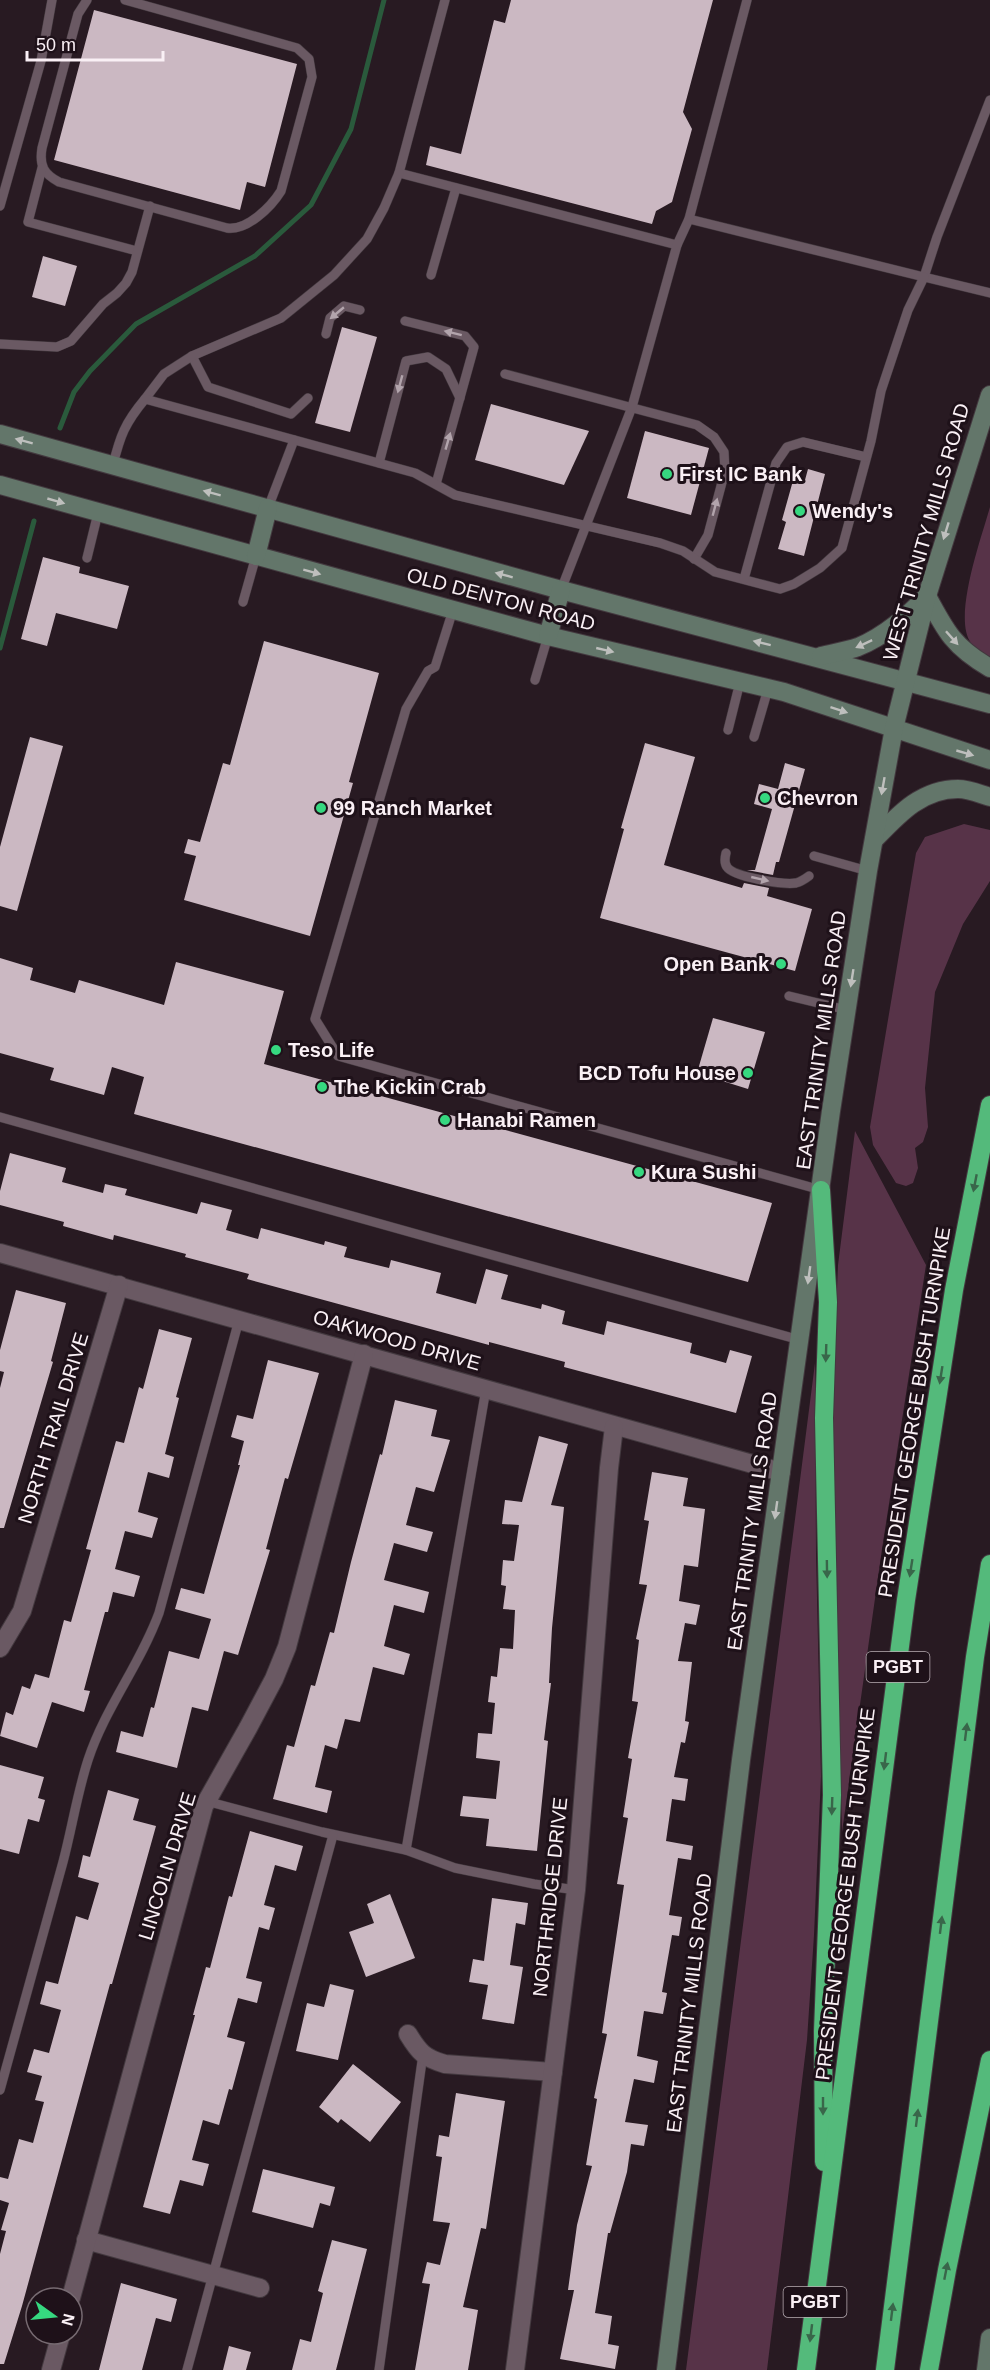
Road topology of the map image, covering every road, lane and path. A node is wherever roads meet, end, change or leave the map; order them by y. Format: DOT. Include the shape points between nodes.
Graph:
graph roads {
  1 [pos="52,0"];
  2 [pos="87,0"];
  3 [pos="125,0"];
  4 [pos="445,0"];
  5 [pos="747,0"];
  6 [pos="990,100"];
  7 [pos="42,168"];
  8 [pos="399,173"];
  9 [pos="456,188"];
  10 [pos="0,206"];
  11 [pos="150,206"];
  12 [pos="689,219"];
  13 [pos="677,245"];
  14 [pos="137,251"];
  15 [pos="430,275"];
  16 [pos="924,277"];
  17 [pos="990,293"];
  18 [pos="360,310"];
  19 [pos="405,321"];
  20 [pos="326,334"];
  21 [pos="0,344"];
  22 [pos="192,356"];
  23 [pos="505,374"];
  24 [pos="990,395"];
  25 [pos="308,398"];
  26 [pos="460,398"];
  27 [pos="145,399"];
  28 [pos="632,407"];
  29 [pos="0,434"];
  30 [pos="294,440"];
  31 [pos="866,458"];
  32 [pos="379,463"];
  33 [pos="113,465"];
  34 [pos="436,484"];
  35 [pos="0,485"];
  36 [pos="268,508"];
  37 [pos="98,513"];
  38 [pos="586,525"];
  39 [pos="256,556"];
  40 [pos="87,558"];
  41 [pos="694,560"];
  42 [pos="744,579"];
  43 [pos="561,590"];
  44 [pos="927,596"];
  45 [pos="243,602"];
  46 [pos="453,610"];
  47 [pos="548,636"];
  48 [pos="819,657"];
  49 [pos="990,668"];
  50 [pos="535,680"];
  51 [pos="740,682"];
  52 [pos="907,682"];
  53 [pos="768,689"];
  54 [pos="990,704"];
  55 [pos="894,728"];
  56 [pos="728,730"];
  57 [pos="754,737"];
  58 [pos="990,760"];
  59 [pos="990,797"];
  60 [pos="874,840"];
  61 [pos="726,853"];
  62 [pos="814,856"];
  63 [pos="868,871"];
  64 [pos="808,876"];
  65 [pos="789,996"];
  66 [pos="847,1010"];
  67 [pos="990,1105"];
  68 [pos="0,1116"];
  69 [pos="821,1190"];
  70 [pos="0,1253"];
  71 [pos="119,1285"];
  72 [pos="239,1320"];
  73 [pos="800,1340"];
  74 [pos="364,1354"];
  75 [pos="486,1389"];
  76 [pos="614,1427"];
  77 [pos="781,1472"];
  78 [pos="990,1564"];
  79 [pos="0,1648"];
  80 [pos="206,1801"];
  81 [pos="333,1835"];
  82 [pos="406,1851"];
  83 [pos="576,1890"];
  84 [pos="408,2034"];
  85 [pos="423,2054"];
  86 [pos="990,2060"];
  87 [pos="553,2072"];
  88 [pos="0,2090"];
  89 [pos="824,2233"];
  90 [pos="86,2240"];
  91 [pos="212,2275"];
  92 [pos="74,2286"];
  93 [pos="260,2288"];
  94 [pos="990,2338"];
  95 [pos="58,2346"];
  96 [pos="51,2370"];
  97 [pos="187,2370"];
  98 [pos="379,2370"];
  99 [pos="515,2370"];
  100 [pos="666,2370"];
  101 [pos="807,2370"];
  102 [pos="885,2370"];
  103 [pos="929,2370"];
  104 [pos="986,2370"];
  1 -- 10 [label="lane" via="41,61"];
  2 -- 7 [label="lane" via="78,14 42,148"];
  3 -- 11 [label="lane" via="297,48 309,59 312,69 281,191 270,206 236,229"];
  4 -- 8 [label="lane"];
  5 -- 12 [label="lane"];
  6 -- 16 [label="lane"];
  7 -- 11 [label="lane" via="59,182"];
  7 -- 14 [label="lane" via="28,222"];
  8 -- 9 [label="lane"];
  8 -- 22 [label="lane" via="368,239 334,275 281,318"];
  9 -- 13 [label="lane"];
  9 -- 15 [label="lane"];
  11 -- 14 [label="lane"];
  12 -- 13 [label="lane"];
  12 -- 16 [label="lane"];
  13 -- 28 [label="lane"];
  14 -- 21 [label="lane" via="126,283 71,341 57,347"];
  16 -- 17 [label="lane"];
  16 -- 31 [label="lane" via="908,310 881,391"];
  18 -- 20 [label="lane, one-way" via="345,306 330,318"];
  26 -- 19 [label="lane, one-way" via="474,346 465,336"];
  22 -- 25 [label="lane" via="208,387 291,414"];
  22 -- 27 [label="lane" via="164,374"];
  23 -- 28 [label="lane"];
  24 -- 44 [label="main road, WEST TRINITY MILLS ROAD, one-way"];
  26 -- 32 [label="lane, one-way" via="446,369 428,357 406,361"];
  34 -- 26 [label="lane, one-way"];
  27 -- 30 [label="lane"];
  27 -- 33 [label="lane" via="128,420"];
  28 -- 38 [label="lane"];
  41 -- 28 [label="lane, one-way" via="708,535 725,471 724,452 714,437 697,425"];
  33 -- 29 [label="main road, OLD DENTON ROAD, one-way"];
  30 -- 32 [label="lane"];
  30 -- 36 [label="lane"];
  31 -- 42 [label="lane" via="842,548 820,568 780,589"];
  31 -- 42 [label="lane" via="803,442 787,447 776,463"];
  32 -- 34 [label="lane" via="416,473"];
  36 -- 33 [label="main road, OLD DENTON ROAD, one-way"];
  34 -- 38 [label="lane" via="455,495"];
  35 -- 37 [label="main road, OLD DENTON ROAD, one-way"];
  36 -- 39 [label="main road"];
  43 -- 36 [label="main road, OLD DENTON ROAD, one-way"];
  37 -- 39 [label="main road, OLD DENTON ROAD"];
  37 -- 40 [label="lane"];
  38 -- 41 [label="lane" via="660,543 683,551"];
  38 -- 43 [label="lane"];
  39 -- 45 [label="lane"];
  39 -- 46 [label="main road, OLD DENTON ROAD, one-way"];
  41 -- 42 [label="lane" via="715,572"];
  43 -- 47 [label="main road"];
  48 -- 43 [label="main road, OLD DENTON ROAD, one-way"];
  44 -- 48 [label="main road, one-way" via="902,621 877,637 857,648"];
  44 -- 49 [label="main road, one-way" via="947,634"];
  44 -- 52 [label="main road, WEST TRINITY MILLS ROAD"];
  46 -- 47 [label="main road, OLD DENTON ROAD"];
  46 -- 69 [label="lane" via="435,668 428,671 406,709 315,1019 338,1056"];
  47 -- 50 [label="lane"];
  47 -- 51 [label="main road, OLD DENTON ROAD, one-way"];
  48 -- 52 [label="main road, OLD DENTON ROAD"];
  51 -- 53 [label="main road, OLD DENTON ROAD"];
  51 -- 56 [label="lane"];
  52 -- 54 [label="main road, OLD DENTON ROAD"];
  52 -- 55 [label="main road, EAST TRINITY MILLS ROAD"];
  53 -- 55 [label="main road, OLD DENTON ROAD, one-way"];
  53 -- 57 [label="lane"];
  55 -- 58 [label="main road, OLD DENTON ROAD, one-way"];
  55 -- 60 [label="main road, EAST TRINITY MILLS ROAD, one-way"];
  59 -- 60 [label="main road" via="960,789 933,792 900,811"];
  60 -- 63 [label="main road, EAST TRINITY MILLS ROAD"];
  61 -- 64 [label="lane, one-way" via="725,865 738,874 780,884 798,883"];
  62 -- 63 [label="lane"];
  63 -- 66 [label="main road, EAST TRINITY MILLS ROAD, one-way"];
  65 -- 66 [label="lane"];
  66 -- 69 [label="main road, EAST TRINITY MILLS ROAD"];
  67 -- 89 [label="highway, PRESIDENT GEORGE BUSH TURNPIKE / PGBT, one-way" via="954,1290 906,1600"];
  68 -- 73 [label="lane"];
  69 -- 73 [label="main road, EAST TRINITY MILLS ROAD, one-way"];
  69 -- 89 [label="highway, one-way" via="828,1302 824,1418 832,1795 823,2031"];
  70 -- 71 [label="street, OAKWOOD DRIVE"];
  71 -- 72 [label="street, OAKWOOD DRIVE"];
  71 -- 79 [label="street, NORTH TRAIL DRIVE" via="22,1611"];
  72 -- 74 [label="street, OAKWOOD DRIVE"];
  72 -- 88 [label="lane" via="159,1613 102,1725 86,1768"];
  73 -- 77 [label="main road, EAST TRINITY MILLS ROAD"];
  74 -- 75 [label="street, OAKWOOD DRIVE"];
  74 -- 80 [label="street, LINCOLN DRIVE" via="287,1647 254,1719"];
  75 -- 76 [label="street, OAKWOOD DRIVE"];
  75 -- 82 [label="lane"];
  76 -- 77 [label="street, OAKWOOD DRIVE"];
  76 -- 83 [label="street, NORTHRIDGE DRIVE"];
  77 -- 100 [label="main road, EAST TRINITY MILLS ROAD, one-way" via="741,1760"];
  102 -- 78 [label="highway, one-way"];
  80 -- 81 [label="lane"];
  80 -- 90 [label="street, LINCOLN DRIVE"];
  81 -- 82 [label="lane"];
  81 -- 91 [label="lane"];
  82 -- 83 [label="lane" via="454,1868"];
  83 -- 87 [label="street, NORTHRIDGE DRIVE"];
  84 -- 85 [label="street"];
  85 -- 87 [label="street" via="445,2064"];
  85 -- 98 [label="lane"];
  103 -- 86 [label="highway, one-way"];
  87 -- 99 [label="street, NORTHRIDGE DRIVE"];
  89 -- 101 [label="highway, PRESIDENT GEORGE BUSH TURNPIKE / PGBT, one-way"];
  90 -- 91 [label="street"];
  90 -- 92 [label="street, LINCOLN DRIVE"];
  91 -- 93 [label="street"];
  91 -- 97 [label="lane"];
  94 -- 104 [label="main road"];
  95 -- 96 [label="street"];
}
